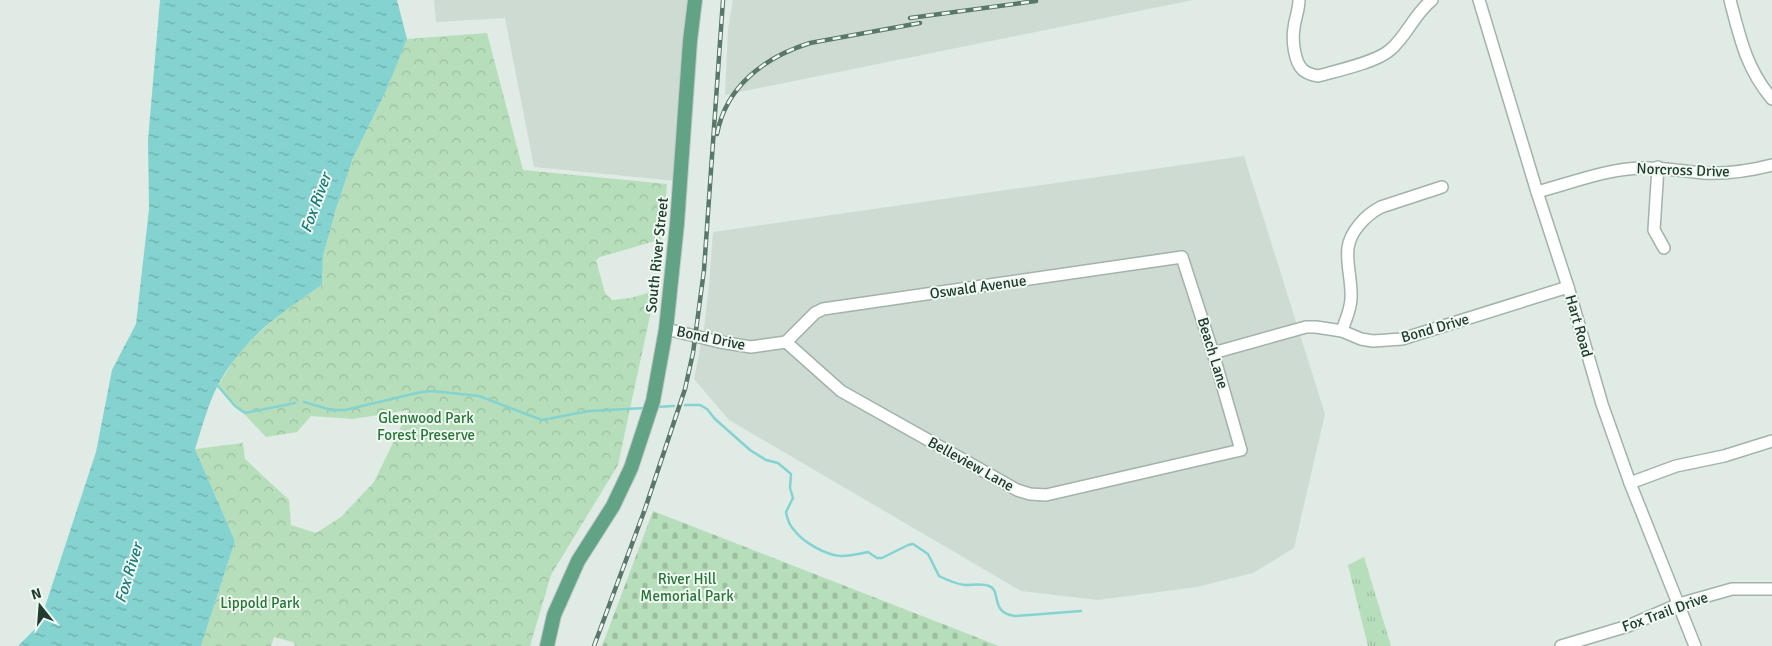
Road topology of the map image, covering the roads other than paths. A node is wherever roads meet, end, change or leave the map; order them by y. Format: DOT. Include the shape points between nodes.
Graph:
graph roads {
  1 [pos="695,0"];
  2 [pos="1299,0"];
  3 [pos="1432,0"];
  4 [pos="1479,0"];
  5 [pos="1730,0"];
  6 [pos="1772,99"];
  7 [pos="1772,165"];
  8 [pos="1658,168"];
  9 [pos="1442,187"];
  10 [pos="1537,192"];
  11 [pos="1664,248"];
  12 [pos="1182,257"];
  13 [pos="1568,287"];
  14 [pos="666,329"];
  15 [pos="1342,331"];
  16 [pos="786,342"];
  17 [pos="1213,353"];
  18 [pos="1772,441"];
  19 [pos="1242,450"];
  20 [pos="1630,483"];
  21 [pos="1772,589"];
  22 [pos="1679,604"];
  23 [pos="547,646"];
  24 [pos="1561,646"];
  25 [pos="1695,646"];
  1 -- 14 [label="main road, South River Street" via="678,224"];
  2 -- 3 [label="street" via="1293,40 1296,55 1301,68 1318,76 1385,54"];
  4 -- 10 [label="street, Hart Road"];
  5 -- 6 [label="street" via="1751,68"];
  7 -- 8 [label="street, Norcross Drive" via="1728,173"];
  8 -- 10 [label="street, Norcross Drive" via="1616,170"];
  8 -- 11 [label="street" via="1654,230"];
  9 -- 15 [label="street" via="1381,207 1364,218 1356,229 1348,246 1351,300"];
  10 -- 13 [label="street, Hart Road"];
  12 -- 16 [label="street, Oswald Avenue" via="823,309"];
  12 -- 17 [label="street, Beach Lane"];
  13 -- 15 [label="street, Bond Drive" via="1402,339 1361,339"];
  13 -- 20 [label="street, Hart Road" via="1602,404"];
  14 -- 16 [label="street, Bond Drive" via="751,347"];
  14 -- 23 [label="main road, South River Street" via="653,401 630,468 613,506 578,561 554,615"];
  15 -- 17 [label="street, Bond Drive" via="1298,328"];
  16 -- 19 [label="street, Belleview Lane" via="841,391 1017,490 1030,494 1046,495"];
  17 -- 19 [label="street, Beach Lane"];
  18 -- 20 [label="street" via="1676,466"];
  20 -- 22 [label="street, Hart Road"];
  21 -- 22 [label="street, Fox Trail Drive" via="1732,589"];
  22 -- 24 [label="street, Fox Trail Drive" via="1628,626"];
  22 -- 25 [label="street, Hart Road"];
}
